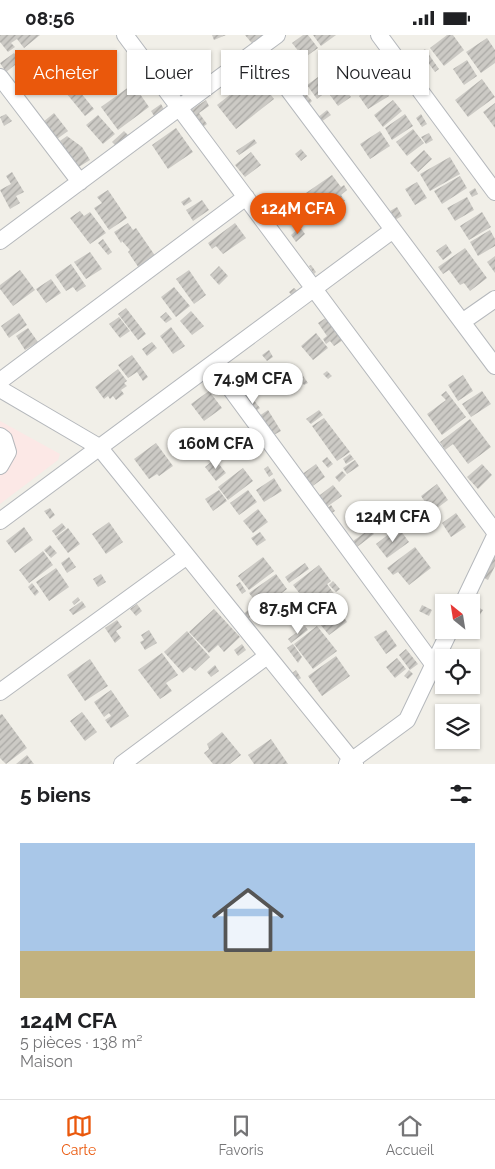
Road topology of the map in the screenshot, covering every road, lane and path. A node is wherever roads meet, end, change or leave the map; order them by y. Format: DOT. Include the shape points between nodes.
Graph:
graph roads {
  1 [pos="125,35"];
  2 [pos="276,35"];
  3 [pos="380,35"];
  4 [pos="258,49"];
  5 [pos="0,77"];
  6 [pos="179,108"];
  7 [pos="80,182"];
  8 [pos="495,192"];
  9 [pos="246,197"];
  10 [pos="393,230"];
  11 [pos="0,241"];
  12 [pos="314,289"];
  13 [pos="495,299"];
  14 [pos="462,322"];
  15 [pos="213,365"];
  16 [pos="495,366"];
  17 [pos="0,381"];
  18 [pos="0,389"];
  19 [pos="0,436"];
  20 [pos="99,447"];
  21 [pos="0,466"];
  22 [pos="0,521"];
  23 [pos="495,532"];
  24 [pos="495,536"];
  25 [pos="187,556"];
  26 [pos="467,594"];
  27 [pos="446,639"];
  28 [pos="267,656"];
  29 [pos="434,664"];
  30 [pos="0,693"];
  31 [pos="351,763"];
  32 [pos="122,764"];
  1 -- 6 [label="street"];
  2 -- 4 [label="street"];
  3 -- 8 [label="street"];
  4 -- 6 [label="street"];
  4 -- 10 [label="street"];
  5 -- 7 [label="street"];
  6 -- 7 [label="street"];
  6 -- 9 [label="street"];
  7 -- 11 [label="street"];
  9 -- 12 [label="street"];
  9 -- 17 [label="street"];
  10 -- 12 [label="street"];
  10 -- 14 [label="street"];
  12 -- 15 [label="street"];
  12 -- 23 [label="street"];
  13 -- 14 [label="street"];
  14 -- 16 [label="street"];
  15 -- 20 [label="street"];
  15 -- 29 [label="street"];
  18 -- 20 [label="street"];
  19 -- 21 [label="street" via="8,452"];
  20 -- 22 [label="street"];
  20 -- 25 [label="street"];
  24 -- 26 [label="street"];
  25 -- 28 [label="street"];
  25 -- 30 [label="street"];
  27 -- 29 [label="street"];
  28 -- 31 [label="street"];
  28 -- 32 [label="street"];
  29 -- 31 [label="street" via="407,720"];
}
